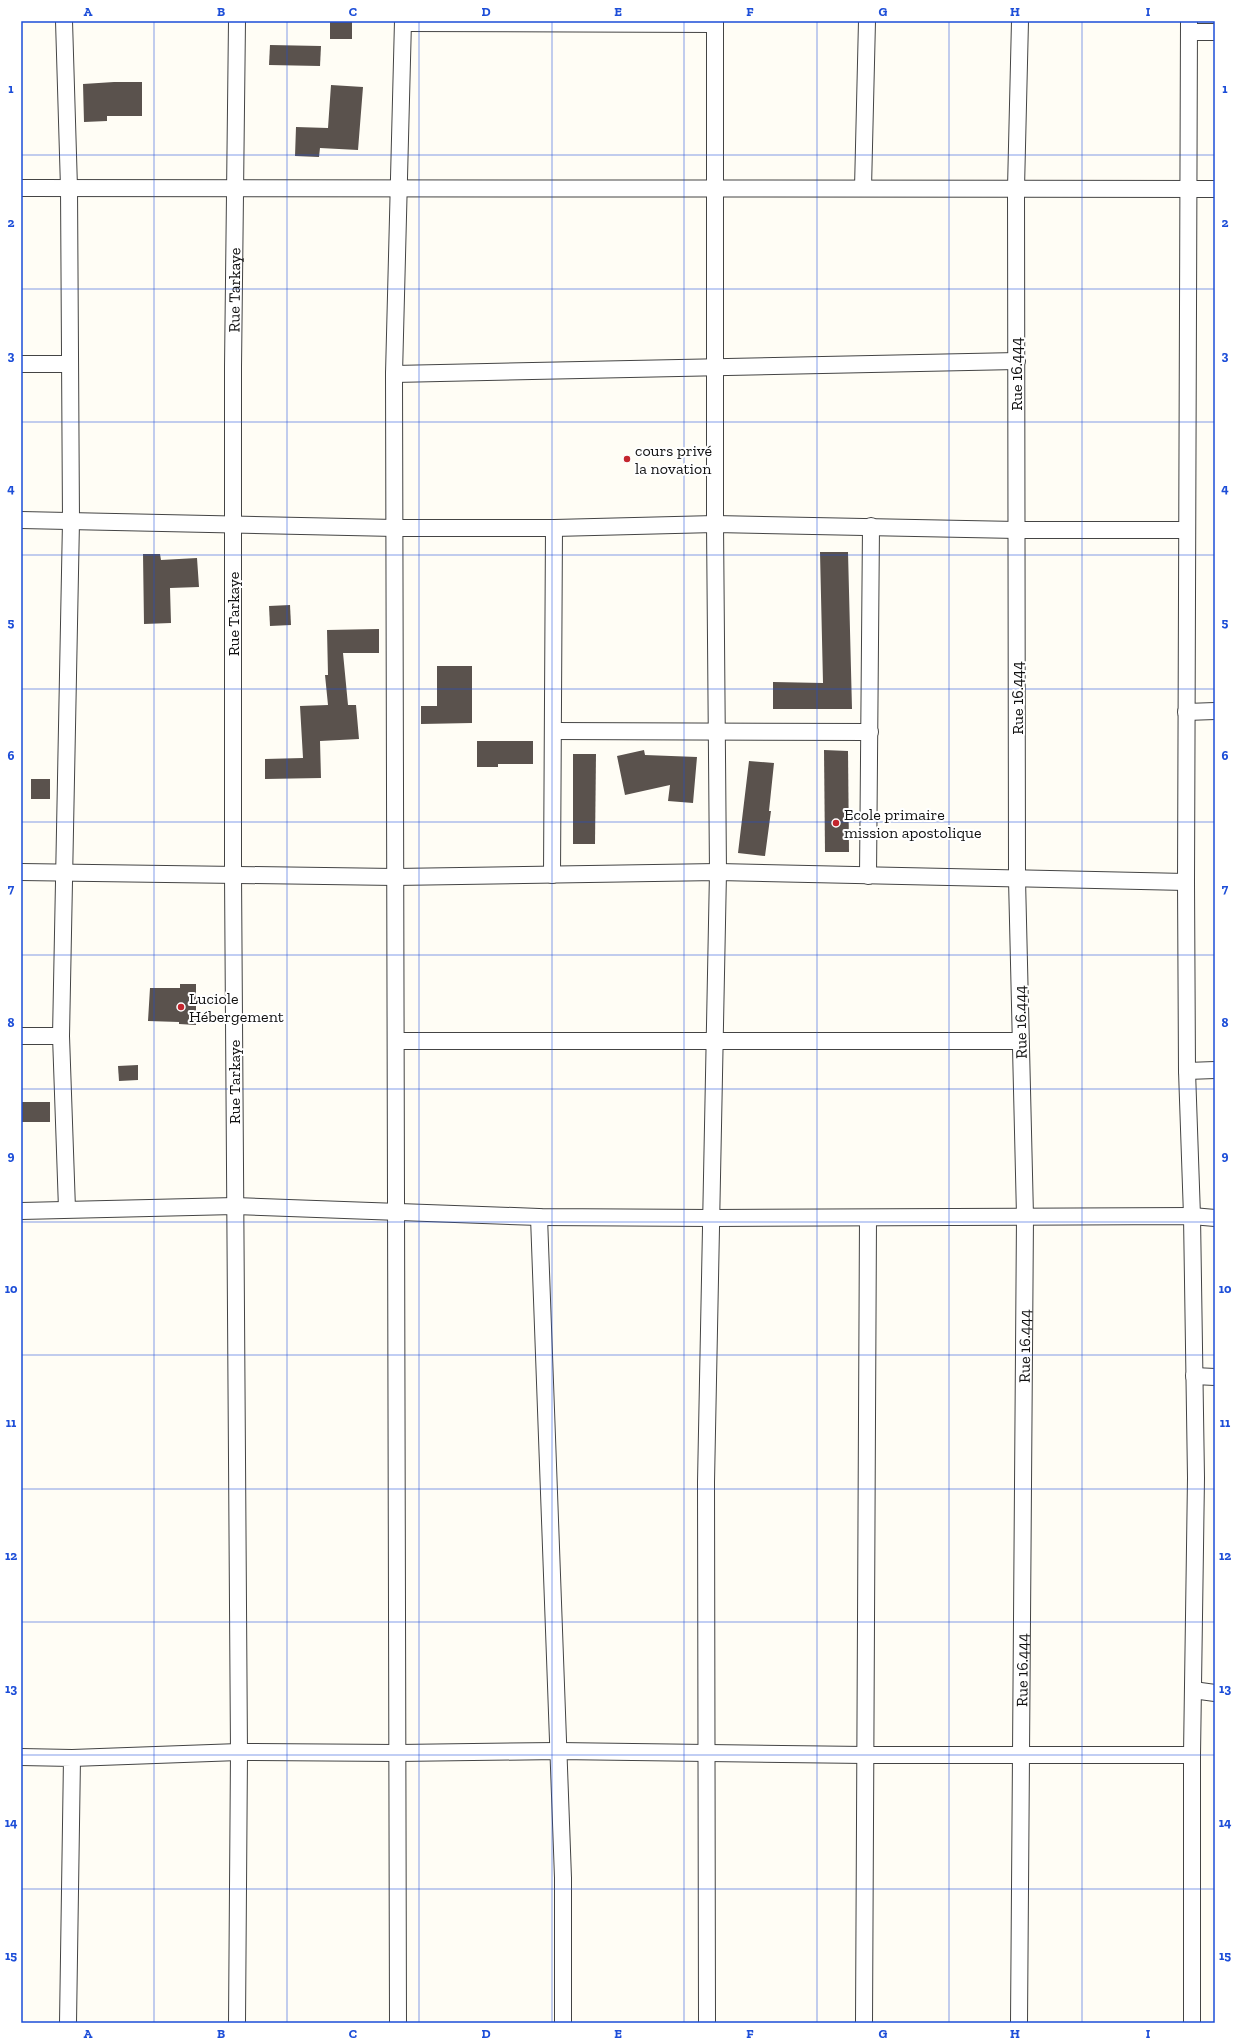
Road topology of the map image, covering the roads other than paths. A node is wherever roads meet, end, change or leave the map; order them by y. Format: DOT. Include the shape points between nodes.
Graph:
graph roads {
  1 [pos="64,21"];
  2 [pos="237,21"];
  3 [pos="866,21"];
  4 [pos="1020,21"];
  5 [pos="403,22"];
  6 [pos="715,23"];
  7 [pos="1189,27"];
  8 [pos="1215,32"];
  9 [pos="21,188"];
  10 [pos="69,188"];
  11 [pos="235,188"];
  12 [pos="399,188"];
  13 [pos="715,188"];
  14 [pos="863,188"];
  15 [pos="1016,188"];
  16 [pos="1215,189"];
  17 [pos="1189,190"];
  18 [pos="1016,361"];
  19 [pos="21,364"];
  20 [pos="69,364"];
  21 [pos="715,367"];
  22 [pos="394,374"];
  23 [pos="21,520"];
  24 [pos="71,521"];
  25 [pos="233,524"];
  26 [pos="715,524"];
  27 [pos="871,526"];
  28 [pos="395,528"];
  29 [pos="554,528"];
  30 [pos="1017,530"];
  31 [pos="1188,530"];
  32 [pos="1215,711"];
  33 [pos="1186,712"];
  34 [pos="553,731"];
  35 [pos="717,732"];
  36 [pos="870,732"];
  37 [pos="21,872"];
  38 [pos="66,872"];
  39 [pos="718,872"];
  40 [pos="233,874"];
  41 [pos="552,875"];
  42 [pos="868,876"];
  43 [pos="395,877"];
  44 [pos="1017,879"];
  45 [pos="1186,882"];
  46 [pos="21,1036"];
  47 [pos="61,1036"];
  48 [pos="396,1041"];
  49 [pos="1020,1041"];
  50 [pos="714,1042"];
  51 [pos="1215,1070"];
  52 [pos="1187,1071"];
  53 [pos="235,1206"];
  54 [pos="67,1209"];
  55 [pos="21,1210"];
  56 [pos="397,1211"];
  57 [pos="1025,1216"];
  58 [pos="1192,1216"];
  59 [pos="539,1217"];
  60 [pos="712,1218"];
  61 [pos="868,1218"];
  62 [pos="1215,1218"];
  63 [pos="1194,1376"];
  64 [pos="1215,1377"];
  65 [pos="1193,1690"];
  66 [pos="1215,1693"];
  67 [pos="558,1751"];
  68 [pos="239,1752"];
  69 [pos="706,1752"];
  70 [pos="398,1753"];
  71 [pos="865,1755"];
  72 [pos="1020,1755"];
  73 [pos="1192,1755"];
  74 [pos="21,1757"];
  75 [pos="72,1758"];
  76 [pos="68,2023"];
  77 [pos="237,2023"];
  78 [pos="398,2023"];
  79 [pos="563,2023"];
  80 [pos="707,2023"];
  81 [pos="864,2023"];
  82 [pos="1019,2023"];
  83 [pos="1192,2023"];
  1 -- 10 [label="street"];
  2 -- 11 [label="street, Rue Tarkaye"];
  3 -- 14 [label="street"];
  4 -- 15 [label="street, Rue 16.444"];
  5 -- 6 [label="street"];
  5 -- 12 [label="street"];
  6 -- 13 [label="street"];
  7 -- 8 [label="street"];
  7 -- 17 [label="street"];
  9 -- 10 [label="street"];
  10 -- 11 [label="street"];
  10 -- 20 [label="street"];
  11 -- 12 [label="street"];
  11 -- 25 [label="street, Rue Tarkaye"];
  12 -- 13 [label="street"];
  12 -- 22 [label="street"];
  13 -- 14 [label="street"];
  13 -- 21 [label="street"];
  14 -- 15 [label="street"];
  15 -- 17 [label="street"];
  15 -- 18 [label="street, Rue 16.444"];
  16 -- 17 [label="street"];
  17 -- 31 [label="street"];
  18 -- 21 [label="street"];
  18 -- 30 [label="street, Rue 16.444"];
  19 -- 20 [label="street"];
  20 -- 24 [label="street"];
  21 -- 22 [label="street"];
  21 -- 26 [label="street"];
  22 -- 28 [label="street"];
  23 -- 24 [label="street"];
  24 -- 25 [label="street"];
  24 -- 38 [label="street"];
  25 -- 28 [label="street"];
  25 -- 40 [label="street, Rue Tarkaye"];
  26 -- 27 [label="street"];
  26 -- 29 [label="street"];
  26 -- 35 [label="street"];
  27 -- 30 [label="street"];
  27 -- 36 [label="street"];
  28 -- 29 [label="street"];
  28 -- 43 [label="street"];
  29 -- 34 [label="street"];
  30 -- 31 [label="street"];
  30 -- 44 [label="street, Rue 16.444"];
  31 -- 33 [label="street"];
  32 -- 33 [label="street"];
  33 -- 45 [label="street"];
  34 -- 35 [label="street"];
  34 -- 41 [label="street"];
  35 -- 36 [label="street"];
  35 -- 39 [label="street"];
  36 -- 42 [label="street"];
  37 -- 38 [label="street"];
  38 -- 40 [label="street"];
  38 -- 47 [label="street"];
  39 -- 41 [label="street"];
  39 -- 42 [label="street"];
  39 -- 50 [label="street"];
  40 -- 43 [label="street"];
  40 -- 53 [label="street, Rue Tarkaye"];
  41 -- 43 [label="street"];
  42 -- 44 [label="street"];
  43 -- 48 [label="street"];
  44 -- 45 [label="street"];
  44 -- 49 [label="street, Rue 16.444"];
  45 -- 52 [label="street"];
  46 -- 47 [label="street"];
  47 -- 54 [label="street"];
  48 -- 50 [label="street"];
  48 -- 56 [label="street"];
  49 -- 50 [label="street"];
  49 -- 57 [label="street, Rue 16.444"];
  50 -- 60 [label="street"];
  51 -- 52 [label="street"];
  52 -- 58 [label="street"];
  53 -- 54 [label="street"];
  53 -- 56 [label="street"];
  53 -- 68 [label="street, Rue Tarkaye"];
  54 -- 55 [label="street"];
  56 -- 59 [label="street"];
  56 -- 70 [label="street"];
  57 -- 58 [label="street"];
  57 -- 61 [label="street"];
  57 -- 72 [label="street, Rue 16.444"];
  58 -- 62 [label="street"];
  58 -- 63 [label="street"];
  59 -- 60 [label="street"];
  59 -- 67 [label="street"];
  60 -- 61 [label="street"];
  60 -- 69 [label="street" via="706,1490"];
  61 -- 71 [label="street"];
  63 -- 64 [label="street"];
  63 -- 65 [label="street" via="1196,1478"];
  65 -- 66 [label="street"];
  65 -- 73 [label="street"];
  67 -- 69 [label="street"];
  67 -- 70 [label="street"];
  67 -- 79 [label="street" via="563,1878"];
  68 -- 70 [label="street"];
  68 -- 75 [label="street"];
  68 -- 77 [label="street, Rue Tarkaye"];
  69 -- 71 [label="street"];
  69 -- 80 [label="street"];
  70 -- 78 [label="street"];
  71 -- 72 [label="street"];
  71 -- 81 [label="street"];
  72 -- 73 [label="street"];
  72 -- 82 [label="street, Rue 16.444"];
  73 -- 83 [label="street"];
  74 -- 75 [label="street"];
  75 -- 76 [label="street"];
}
